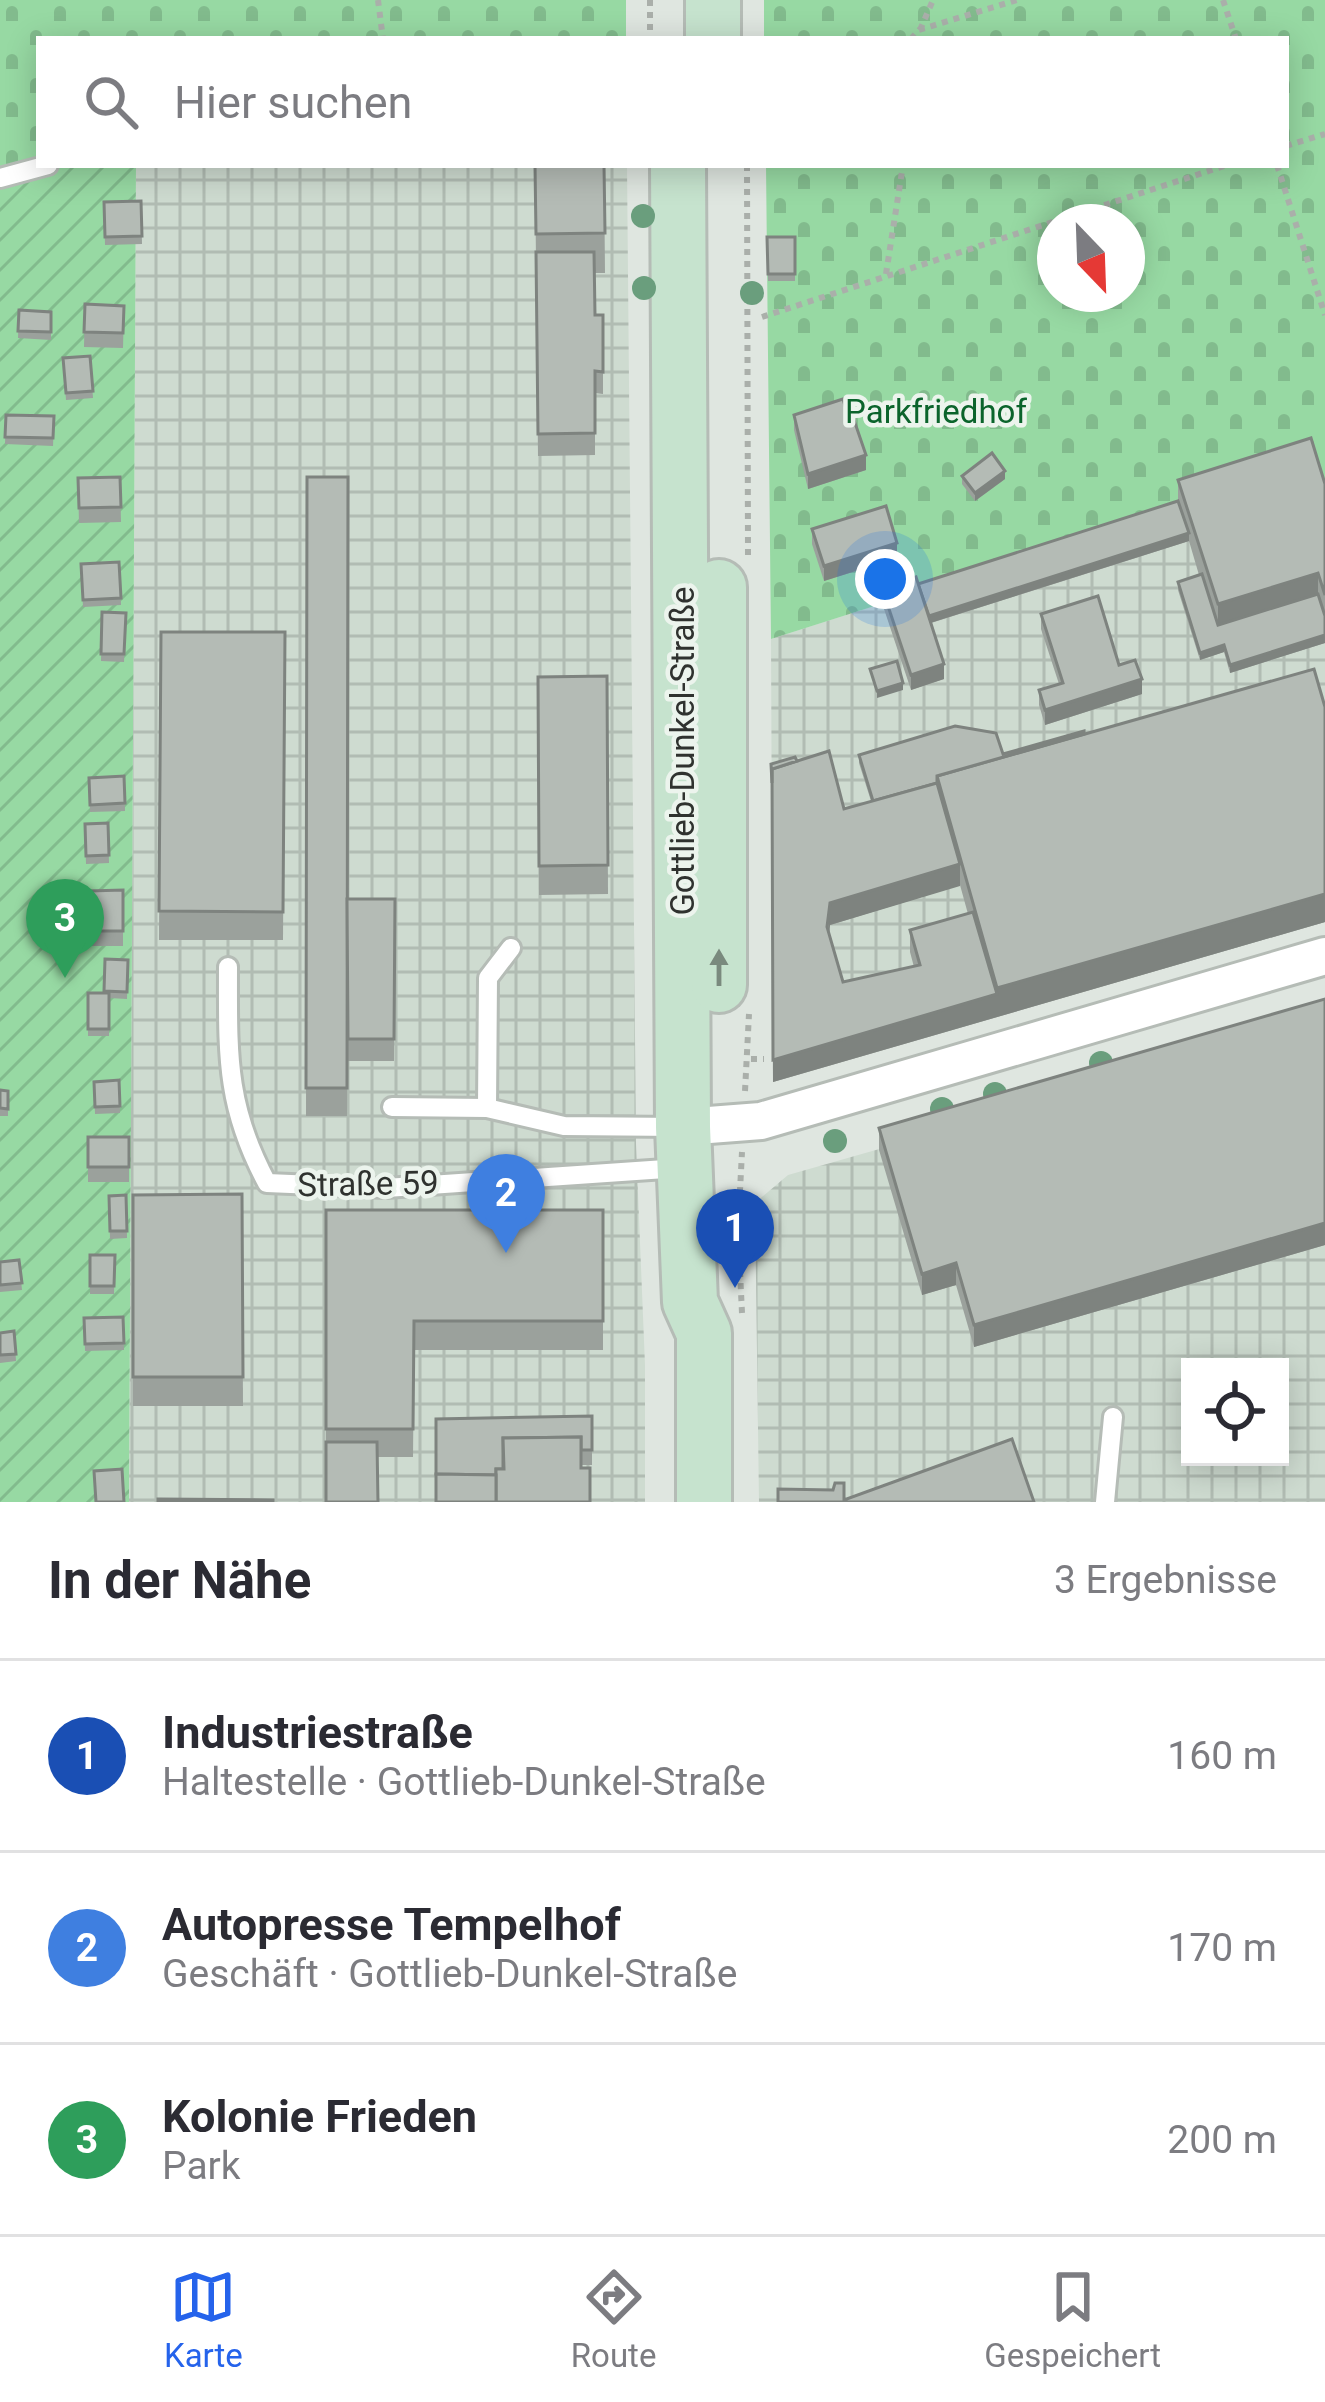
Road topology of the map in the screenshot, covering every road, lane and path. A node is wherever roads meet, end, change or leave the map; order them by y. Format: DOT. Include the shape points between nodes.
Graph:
graph roads {
  1 [pos="378,0"];
  2 [pos="650,0"];
  3 [pos="677,0"];
  4 [pos="713,0"];
  5 [pos="933,0"];
  6 [pos="1017,0"];
  7 [pos="1223,0"];
  8 [pos="920,30"];
  9 [pos="383,36"];
  10 [pos="650,36"];
  11 [pos="677,36"];
  12 [pos="713,36"];
  13 [pos="914,36"];
  14 [pos="1235,36"];
  15 [pos="1325,134"];
  16 [pos="1289,145"];
  17 [pos="36,168"];
  18 [pos="678,168"];
  19 [pos="713,168"];
  20 [pos="903,168"];
  21 [pos="1218,168"];
  22 [pos="1278,168"];
  23 [pos="0,178"];
  24 [pos="886,274"];
  25 [pos="1325,315"];
  26 [pos="762,316"];
  27 [pos="511,949"];
  28 [pos="1325,956"];
  29 [pos="228,967"];
  30 [pos="751,1059"];
  31 [pos="764,1059"];
  32 [pos="392,1107"];
  33 [pos="487,1108"];
  34 [pos="695,1141"];
  35 [pos="1113,1417"];
  36 [pos="704,1502"];
  37 [pos="1105,1502"];
  1 -- 9 [label="path"];
  2 -- 10 [label="path"];
  3 -- 11 [label="street"];
  4 -- 12 [label="street"];
  5 -- 8 [label="path"];
  6 -- 8 [label="path"];
  7 -- 14 [label="path"];
  8 -- 13 [label="path"];
  15 -- 16 [label="path"];
  17 -- 23 [label="lane"];
  18 -- 34 [label="street, Gottlieb-Dunkel-Straße"];
  34 -- 19 [label="street, Gottlieb-Dunkel-Straße, one-way" via="720,707"];
  20 -- 24 [label="path"];
  21 -- 24 [label="path"];
  22 -- 25 [label="path"];
  24 -- 26 [label="path"];
  27 -- 33 [label="lane" via="488,978"];
  28 -- 34 [label="street"];
  29 -- 34 [label="lane, Straße 59" via="231,1092 267,1184 386,1188"];
  30 -- 31 [label="path"];
  32 -- 33 [label="lane"];
  33 -- 34 [label="lane"];
  34 -- 36 [label="street, Gottlieb-Dunkel-Straße" via="715,1306 704,1334"];
  35 -- 37 [label="lane"];
}
